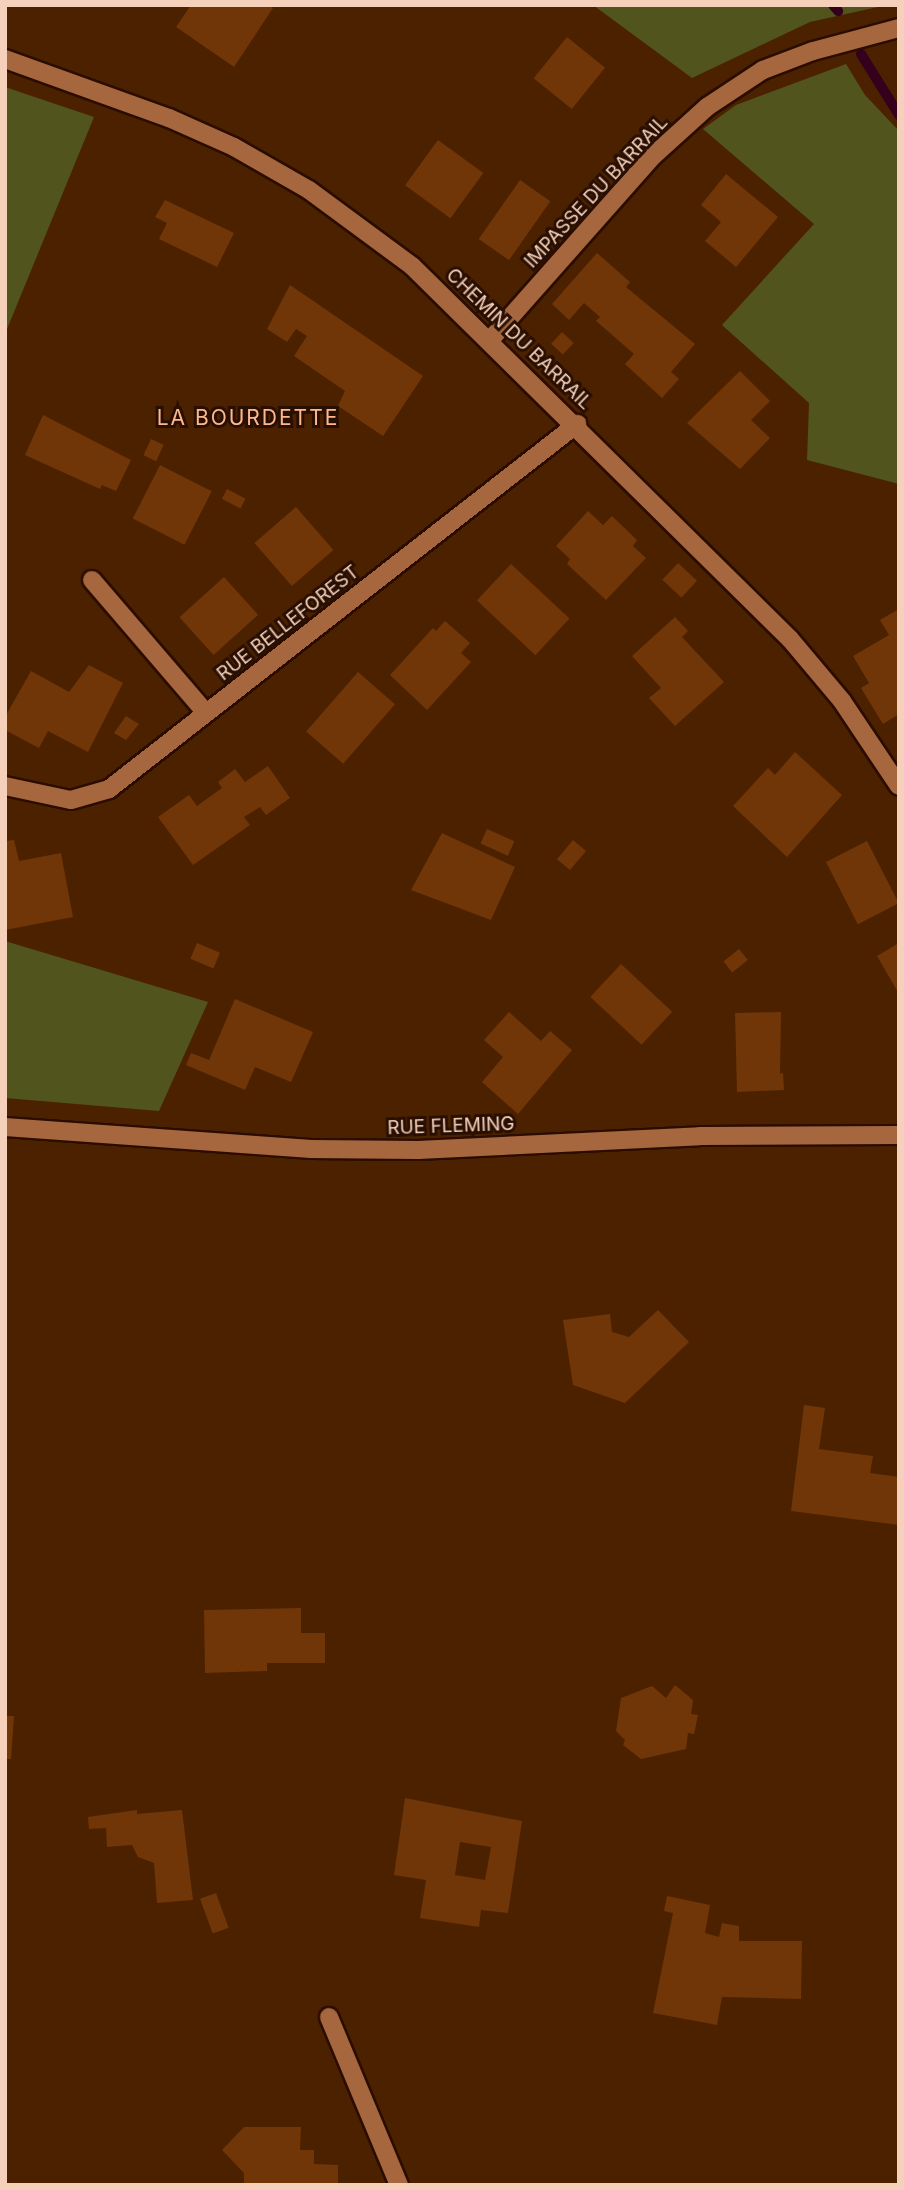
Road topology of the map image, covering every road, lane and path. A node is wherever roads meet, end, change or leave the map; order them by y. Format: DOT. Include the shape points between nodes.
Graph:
graph roads {
  1 [pos="899,28"];
  2 [pos="5,59"];
  3 [pos="491,339"];
  4 [pos="577,424"];
  5 [pos="92,580"];
  6 [pos="206,713"];
  7 [pos="5,786"];
  8 [pos="899,786"];
  9 [pos="5,1126"];
  10 [pos="899,1135"];
  11 [pos="328,2017"];
  12 [pos="398,2185"];
  1 -- 3 [label="street, IMPASSE DU BARRAIL" via="824,47 763,71 707,107 653,156"];
  2 -- 3 [label="street, CHEMIN DU BARRAIL" via="169,118 287,176 412,266"];
  3 -- 4 [label="street, CHEMIN DU BARRAIL"];
  4 -- 6 [label="street, RUE BELLEFOREST"];
  4 -- 8 [label="street, CHEMIN DU BARRAIL" via="790,639 842,701"];
  5 -- 6 [label="street"];
  6 -- 7 [label="street, RUE BELLEFOREST" via="109,789 71,800"];
  9 -- 10 [label="street, RUE FLEMING" via="311,1149 418,1150 700,1136"];
  11 -- 12 [label="street"];
}
